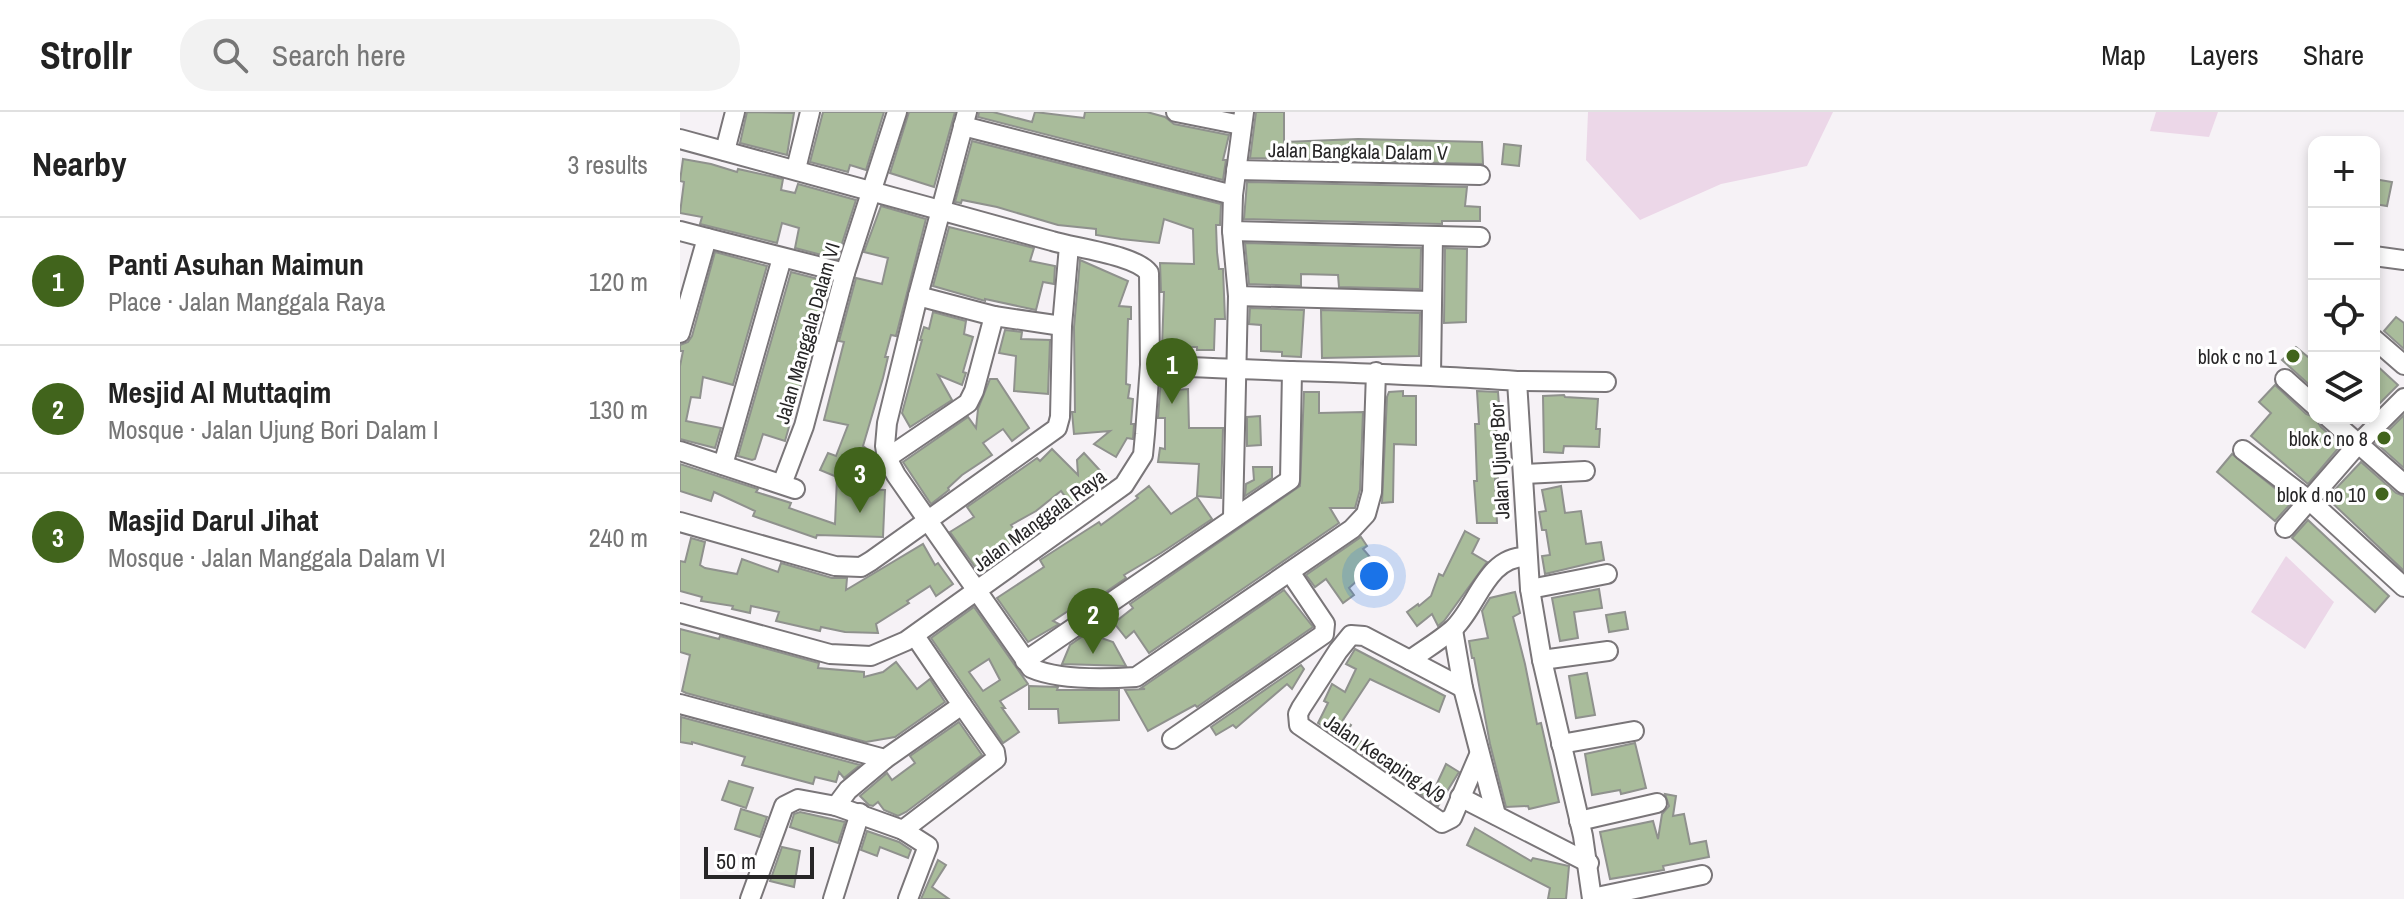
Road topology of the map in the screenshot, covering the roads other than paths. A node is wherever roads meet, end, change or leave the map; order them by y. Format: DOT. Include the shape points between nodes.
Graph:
graph roads {
  1 [pos="735,112"];
  2 [pos="810,112"];
  3 [pos="897,112"];
  4 [pos="1176,112"];
  5 [pos="965,119"];
  6 [pos="1242,119"];
  7 [pos="680,139"];
  8 [pos="725,151"];
  9 [pos="796,169"];
  10 [pos="1236,170"];
  11 [pos="1480,175"];
  12 [pos="873,193"];
  13 [pos="1233,195"];
  14 [pos="941,211"];
  15 [pos="680,231"];
  16 [pos="1232,231"];
  17 [pos="1433,236"];
  18 [pos="1480,237"];
  19 [pos="707,238"];
  20 [pos="1069,246"];
  21 [pos="2380,257"];
  22 [pos="782,258"];
  23 [pos="2404,260"];
  24 [pos="845,273"];
  25 [pos="685,296"];
  26 [pos="918,296"];
  27 [pos="1238,296"];
  28 [pos="1431,301"];
  29 [pos="994,316"];
  30 [pos="1062,326"];
  31 [pos="680,333"];
  32 [pos="2380,344"];
  33 [pos="1150,365"];
  34 [pos="2404,365"];
  35 [pos="1236,370"];
  36 [pos="1292,371"];
  37 [pos="1376,372"];
  38 [pos="1431,375"];
  39 [pos="2285,379"];
  40 [pos="1517,381"];
  41 [pos="1606,382"];
  42 [pos="2404,398"];
  43 [pos="2308,400"];
  44 [pos="2336,424"];
  45 [pos="2358,444"];
  46 [pos="2243,450"];
  47 [pos="680,451"];
  48 [pos="887,458"];
  49 [pos="723,465"];
  50 [pos="1585,471"];
  51 [pos="1524,474"];
  52 [pos="2399,480"];
  53 [pos="2310,501"];
  54 [pos="1233,517"];
  55 [pos="930,520"];
  56 [pos="680,522"];
  57 [pos="2285,528"];
  58 [pos="1526,557"];
  59 [pos="1290,572"];
  60 [pos="1607,574"];
  61 [pos="2404,587"];
  62 [pos="1530,589"];
  63 [pos="977,592"];
  64 [pos="680,613"];
  65 [pos="1453,630"];
  66 [pos="915,636"];
  67 [pos="1608,651"];
  68 [pos="1410,660"];
  69 [pos="1542,660"];
  70 [pos="1025,661"];
  71 [pos="1463,688"];
  72 [pos="680,704"];
  73 [pos="962,705"];
  74 [pos="1634,731"];
  75 [pos="1172,739"];
  76 [pos="1561,744"];
  77 [pos="1479,755"];
  78 [pos="885,759"];
  79 [pos="1460,797"];
  80 [pos="1657,803"];
  81 [pos="836,806"];
  82 [pos="860,813"];
  83 [pos="1496,815"];
  84 [pos="1579,821"];
  85 [pos="903,830"];
  86 [pos="1589,863"];
  87 [pos="1702,875"];
  88 [pos="750,899"];
  89 [pos="833,899"];
  90 [pos="908,899"];
  91 [pos="1592,899"];
  1 -- 8 [label="street"];
  2 -- 9 [label="street"];
  3 -- 12 [label="street, Jalan Manggala Dalam VI"];
  4 -- 6 [label="street"];
  5 -- 13 [label="street"];
  5 -- 14 [label="street"];
  6 -- 10 [label="street"];
  7 -- 8 [label="street, Jalan Manggala Raya"];
  8 -- 9 [label="street, Jalan Manggala Raya"];
  9 -- 12 [label="street, Jalan Manggala Raya"];
  10 -- 11 [label="street, Jalan Bangkala Dalam V"];
  10 -- 13 [label="street"];
  12 -- 14 [label="street, Jalan Manggala Raya"];
  12 -- 24 [label="street, Jalan Manggala Dalam VI"];
  13 -- 16 [label="street"];
  14 -- 20 [label="street, Jalan Manggala Raya"];
  14 -- 26 [label="street"];
  15 -- 19 [label="street"];
  16 -- 17 [label="street"];
  16 -- 27 [label="street"];
  17 -- 18 [label="street"];
  17 -- 28 [label="street"];
  19 -- 22 [label="street"];
  19 -- 25 [label="street"];
  20 -- 30 [label="street"];
  20 -- 33 [label="street, Jalan Manggala Raya" via="1135,262 1147,271"];
  21 -- 23 [label="street"];
  22 -- 24 [label="street"];
  22 -- 49 [label="street"];
  24 -- 49 [label="street, Jalan Manggala Dalam VI" via="789,487"];
  25 -- 31 [label="street"];
  26 -- 29 [label="street"];
  26 -- 48 [label="street" via="887,423"];
  27 -- 28 [label="street"];
  27 -- 35 [label="street"];
  28 -- 38 [label="street"];
  29 -- 30 [label="street"];
  29 -- 48 [label="street" via="971,399"];
  30 -- 55 [label="street" via="1057,428"];
  32 -- 34 [label="street"];
  33 -- 35 [label="street, Jalan Ujung Bor"];
  33 -- 63 [label="street, Jalan Manggala Raya" via="1143,455 1124,485"];
  35 -- 36 [label="street, Jalan Ujung Bor"];
  35 -- 54 [label="street"];
  36 -- 37 [label="street, Jalan Ujung Bor"];
  36 -- 54 [label="street" via="1291,478"];
  37 -- 38 [label="street, Jalan Ujung Bor"];
  37 -- 59 [label="street" via="1368,509 1352,529"];
  38 -- 40 [label="street, Jalan Ujung Bor"];
  39 -- 43 [label="street"];
  40 -- 41 [label="street"];
  40 -- 51 [label="street, Jalan Ujung Bor"];
  42 -- 45 [label="street"];
  44 -- 45 [label="street"];
  45 -- 52 [label="street"];
  45 -- 53 [label="street"];
  46 -- 53 [label="street"];
  47 -- 49 [label="street"];
  48 -- 55 [label="street"];
  50 -- 51 [label="street"];
  51 -- 58 [label="street, Jalan Ujung Bor"];
  53 -- 57 [label="street"];
  53 -- 61 [label="street"];
  54 -- 70 [label="street"];
  55 -- 56 [label="street" via="856,568"];
  55 -- 63 [label="street"];
  58 -- 62 [label="street, Jalan Ujung Bor"];
  58 -- 65 [label="street" via="1510,558 1496,568"];
  59 -- 70 [label="street" via="1136,677 1045,673"];
  59 -- 75 [label="street" via="1325,624 1324,634"];
  60 -- 62 [label="street"];
  62 -- 69 [label="street, Jalan Ujung Bor"];
  63 -- 66 [label="street, Jalan Manggala Raya"];
  63 -- 70 [label="street"];
  64 -- 66 [label="street, Jalan Manggala Raya" via="853,657 886,651"];
  65 -- 68 [label="street"];
  65 -- 71 [label="street"];
  66 -- 73 [label="street"];
  67 -- 69 [label="street"];
  68 -- 71 [label="street, Jalan Kecaping A/9"];
  68 -- 79 [label="street, Jalan Kecaping A/9" via="1364,636 1347,637 1301,708 1299,725 1435,820 1449,821"];
  69 -- 76 [label="street, Jalan Ujung Bor"];
  71 -- 77 [label="street"];
  72 -- 78 [label="street"];
  73 -- 78 [label="street"];
  73 -- 85 [label="street" via="996,759"];
  74 -- 76 [label="street"];
  76 -- 84 [label="street, Jalan Ujung Bor"];
  77 -- 79 [label="street, Jalan Kecaping A/9"];
  77 -- 83 [label="street"];
  78 -- 81 [label="street"];
  79 -- 83 [label="street, Jalan Kecaping A/9"];
  80 -- 84 [label="street"];
  81 -- 82 [label="street"];
  81 -- 88 [label="street" via="806,799 784,806"];
  82 -- 85 [label="street"];
  82 -- 89 [label="street"];
  83 -- 86 [label="street, Jalan Kecaping A/9"];
  84 -- 86 [label="street, Jalan Ujung Bor"];
  85 -- 90 [label="street" via="928,846"];
  86 -- 91 [label="street, Jalan Ujung Bor"];
  87 -- 91 [label="street"];
}
